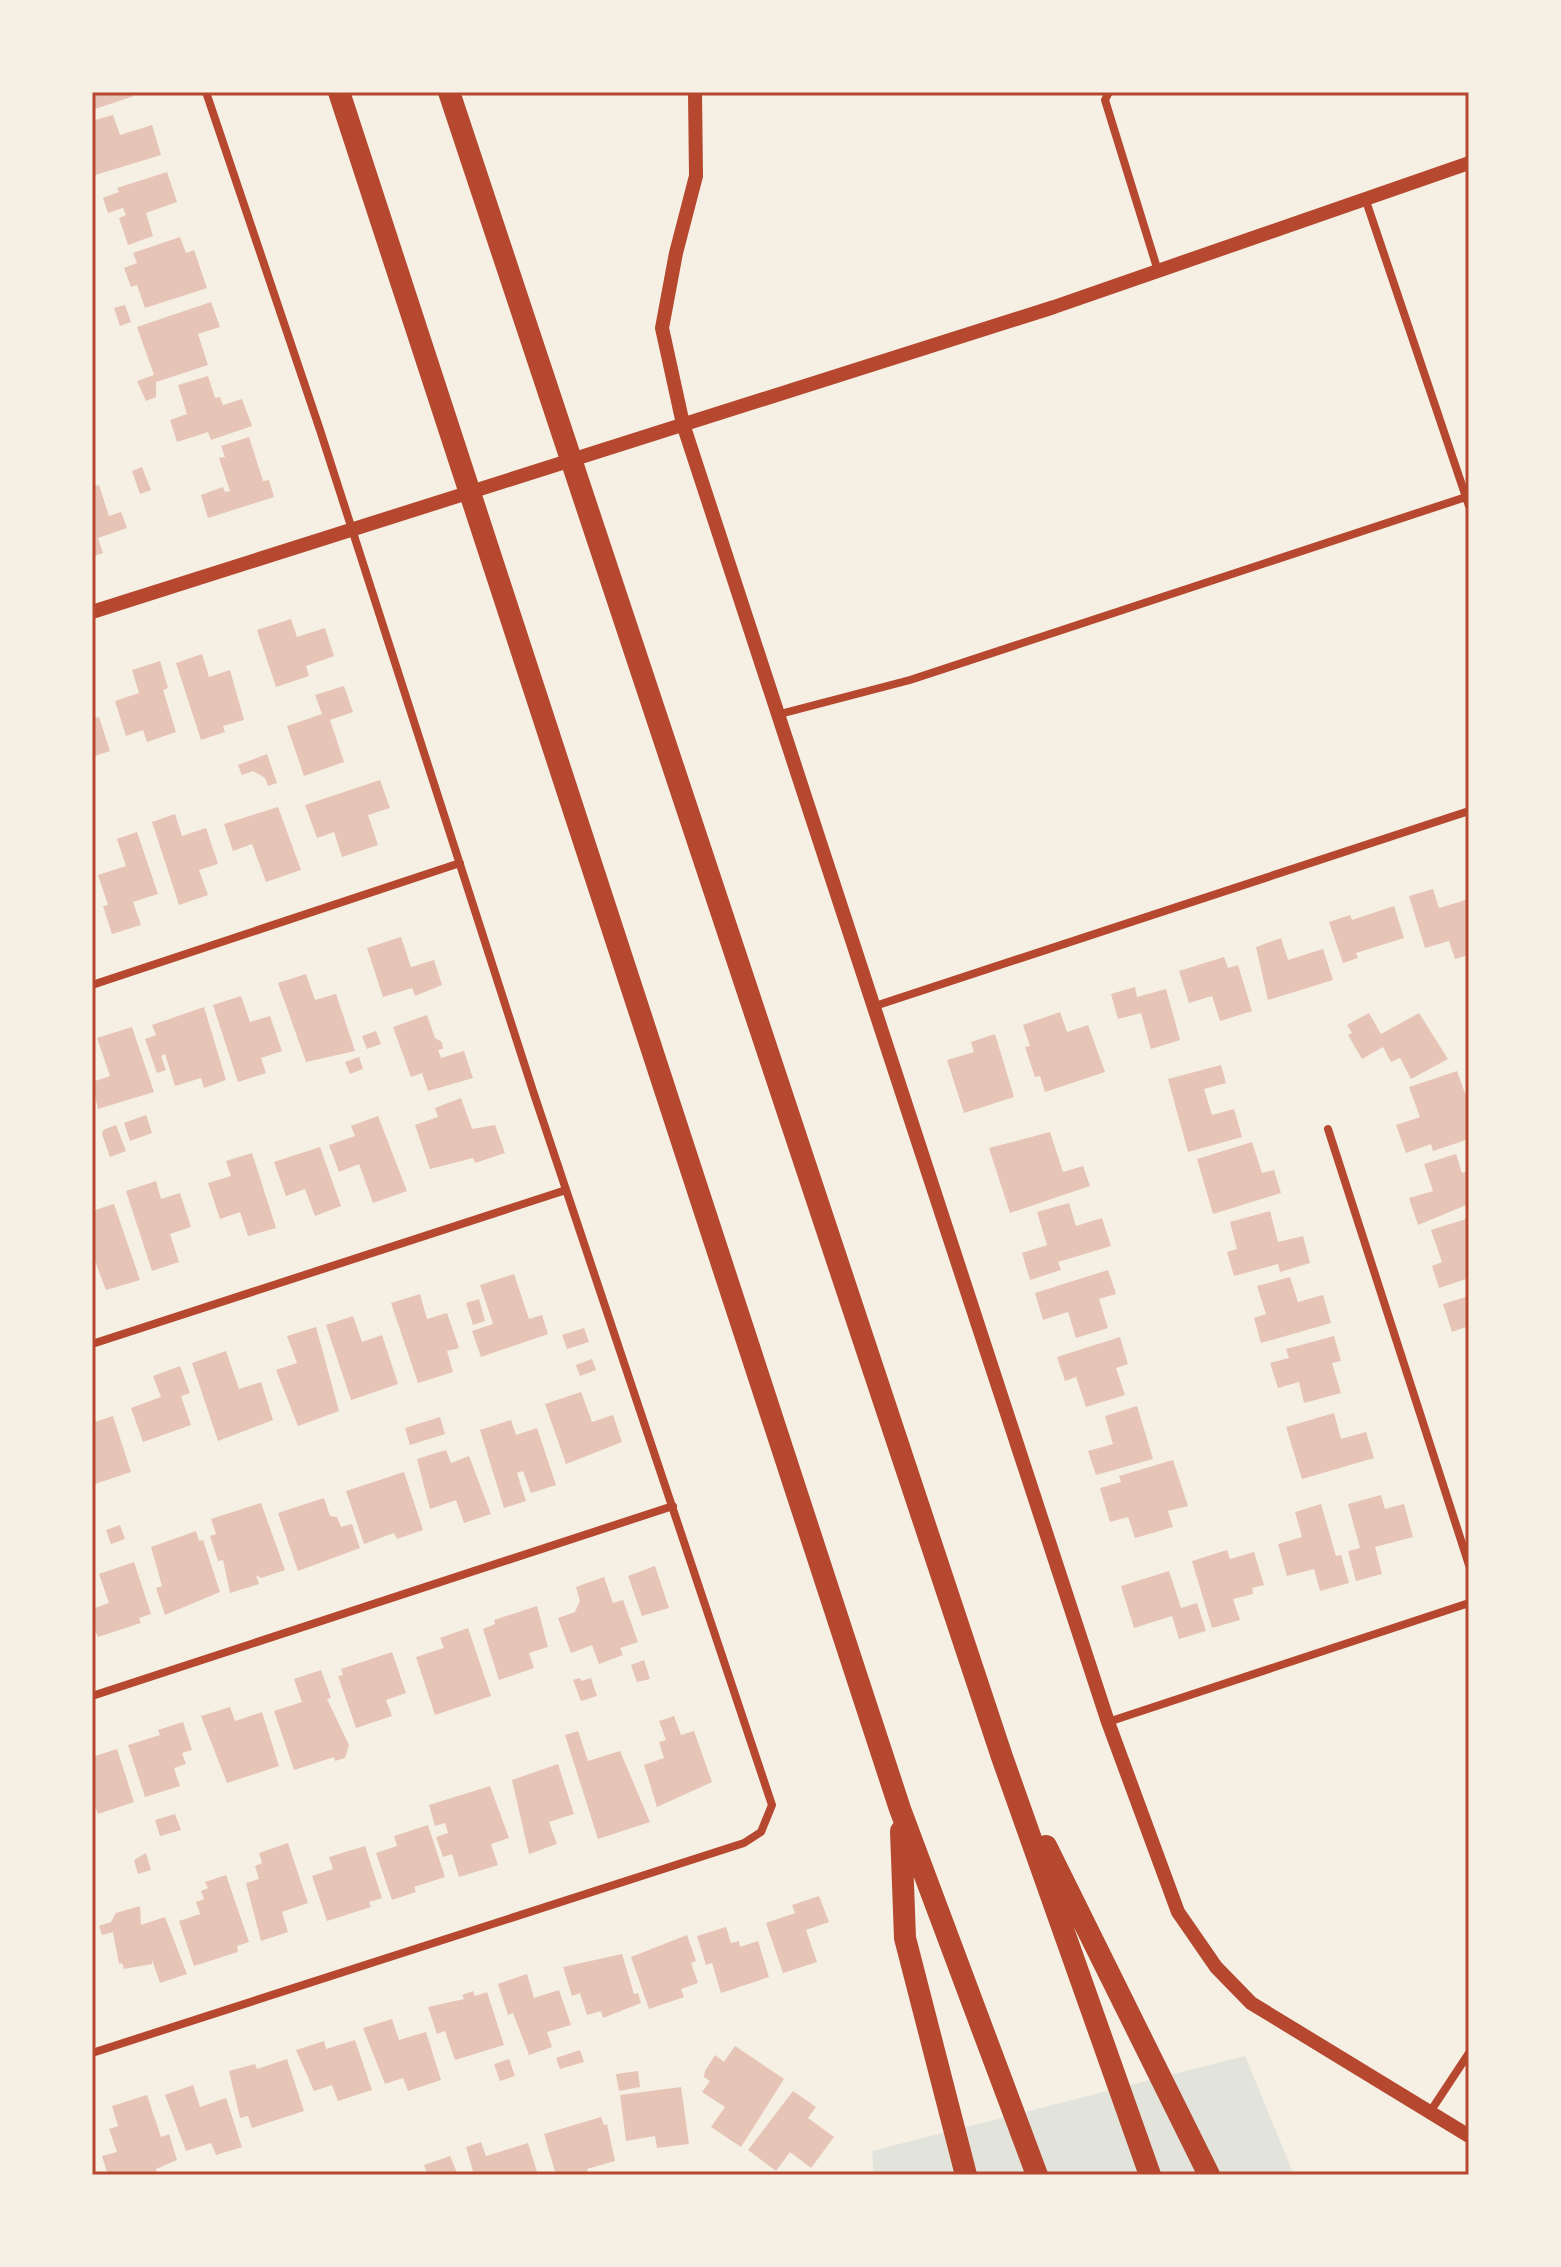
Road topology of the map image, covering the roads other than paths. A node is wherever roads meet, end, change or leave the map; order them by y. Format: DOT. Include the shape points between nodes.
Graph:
graph roads {
  1 [pos="206,92"];
  2 [pos="339,92"];
  3 [pos="346,92"];
  4 [pos="449,92"];
  5 [pos="695,92"];
  6 [pos="1109,92"];
  7 [pos="1469,163"];
  8 [pos="1365,198"];
  9 [pos="1158,271"];
  10 [pos="440,401"];
  11 [pos="683,424"];
  12 [pos="1468,500"];
  13 [pos="350,531"];
  14 [pos="92,612"];
  15 [pos="780,714"];
  16 [pos="1469,811"];
  17 [pos="460,863"];
  18 [pos="92,985"];
  19 [pos="875,1006"];
  20 [pos="1328,1129"];
  21 [pos="566,1190"];
  22 [pos="92,1344"];
  23 [pos="673,1506"];
  24 [pos="1469,1565"];
  25 [pos="1469,1603"];
  26 [pos="92,1696"];
  27 [pos="1108,1722"];
  28 [pos="1002,1757"];
  29 [pos="900,1809"];
  30 [pos="92,2053"];
  31 [pos="1469,2053"];
  32 [pos="1430,2112"];
  33 [pos="1469,2136"];
  34 [pos="966,2175"];
  35 [pos="1037,2175"];
  36 [pos="1150,2175"];
  37 [pos="1209,2175"];
  1 -- 13 [label="street"];
  2 -- 10 [label="highway"];
  3 -- 10 [label="highway"];
  4 -- 28 [label="highway"];
  5 -- 11 [label="street" via="696,176 662,328"];
  6 -- 9 [label="street" via="1105,100"];
  7 -- 8 [label="street"];
  8 -- 9 [label="street"];
  8 -- 12 [label="street"];
  9 -- 11 [label="street"];
  10 -- 29 [label="highway"];
  11 -- 13 [label="street"];
  11 -- 15 [label="street"];
  12 -- 15 [label="street" via="910,680"];
  13 -- 14 [label="street"];
  13 -- 17 [label="street"];
  15 -- 19 [label="street"];
  16 -- 19 [label="street"];
  17 -- 18 [label="street"];
  17 -- 21 [label="street"];
  19 -- 27 [label="street"];
  20 -- 24 [label="street"];
  21 -- 22 [label="street"];
  21 -- 23 [label="street"];
  23 -- 26 [label="street"];
  23 -- 30 [label="street" via="772,1805 761,1832 744,1843"];
  25 -- 27 [label="street"];
  27 -- 32 [label="street" via="1178,1912 1216,1967 1251,2003"];
  28 -- 36 [label="highway"];
  28 -- 37 [label="highway"];
  29 -- 34 [label="highway" via="905,1938"];
  29 -- 35 [label="highway"];
  31 -- 32 [label="street"];
  32 -- 33 [label="street"];
}
